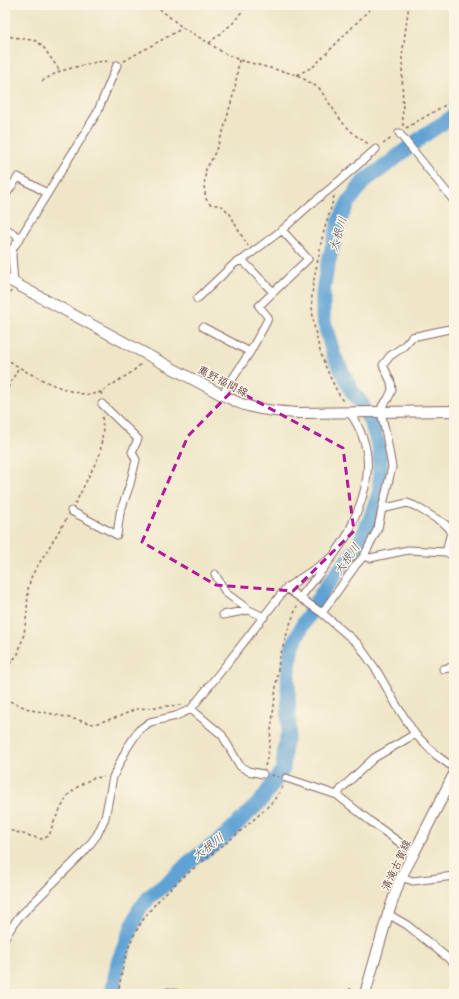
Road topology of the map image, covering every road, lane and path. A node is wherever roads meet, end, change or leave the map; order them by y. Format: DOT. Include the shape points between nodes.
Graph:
graph roads {
  1 [pos="155,5"];
  2 [pos="247,5"];
  3 [pos="374,5"];
  4 [pos="410,5"];
  5 [pos="183,28"];
  6 [pos="5,34"];
  7 [pos="209,43"];
  8 [pos="238,60"];
  9 [pos="117,65"];
  10 [pos="60,71"];
  11 [pos="297,75"];
  12 [pos="42,81"];
  13 [pos="454,100"];
  14 [pos="401,131"];
  15 [pos="376,149"];
  16 [pos="336,184"];
  17 [pos="6,193"];
  18 [pos="47,193"];
  19 [pos="454,201"];
  20 [pos="5,228"];
  21 [pos="282,230"];
  22 [pos="20,238"];
  23 [pos="252,252"];
  24 [pos="242,260"];
  25 [pos="9,280"];
  26 [pos="273,292"];
  27 [pos="197,299"];
  28 [pos="5,304"];
  29 [pos="203,327"];
  30 [pos="454,328"];
  31 [pos="250,352"];
  32 [pos="150,356"];
  33 [pos="5,358"];
  34 [pos="19,367"];
  35 [pos="102,392"];
  36 [pos="5,393"];
  37 [pos="222,394"];
  38 [pos="102,404"];
  39 [pos="454,411"];
  40 [pos="377,412"];
  41 [pos="350,413"];
  42 [pos="382,509"];
  43 [pos="71,511"];
  44 [pos="446,552"];
  45 [pos="364,556"];
  46 [pos="454,556"];
  47 [pos="331,558"];
  48 [pos="214,574"];
  49 [pos="286,588"];
  50 [pos="300,598"];
  51 [pos="249,610"];
  52 [pos="322,612"];
  53 [pos="223,615"];
  54 [pos="264,617"];
  55 [pos="5,667"];
  56 [pos="454,667"];
  57 [pos="443,669"];
  58 [pos="5,698"];
  59 [pos="7,700"];
  60 [pos="5,703"];
  61 [pos="191,708"];
  62 [pos="415,734"];
  63 [pos="454,768"];
  64 [pos="263,774"];
  65 [pos="454,774"];
  66 [pos="113,777"];
  67 [pos="286,778"];
  68 [pos="336,795"];
  69 [pos="5,829"];
  70 [pos="414,853"];
  71 [pos="454,876"];
  72 [pos="401,877"];
  73 [pos="388,914"];
  74 [pos="5,937"];
  75 [pos="454,963"];
  76 [pos="118,994"];
  77 [pos="168,994"];
  78 [pos="178,994"];
  79 [pos="338,994"];
  80 [pos="358,994"];
  81 [pos="365,994"];
  1 -- 5 [label="path"];
  2 -- 7 [label="path" via="233,23"];
  3 -- 11 [label="path" via="314,66"];
  4 -- 14 [label="path" via="402,57"];
  5 -- 7 [label="path"];
  5 -- 9 [label="path"];
  6 -- 10 [label="path" via="37,41"];
  7 -- 8 [label="path"];
  8 -- 11 [label="path"];
  8 -- 23 [label="path" via="235,88 223,132 206,169 204,186 206,199 210,204 222,206 230,214"];
  9 -- 10 [label="path" via="111,61 96,62"];
  9 -- 18 [label="street" via="97,113"];
  10 -- 12 [label="path"];
  11 -- 15 [label="path" via="319,88 342,122 355,135"];
  13 -- 14 [label="path"];
  14 -- 15 [label="path"];
  14 -- 19 [label="street" via="415,153"];
  15 -- 16 [label="street"];
  16 -- 21 [label="street"];
  16 -- 41 [label="path" via="323,233 312,305 316,340 322,359"];
  17 -- 18 [label="street" via="18,177"];
  18 -- 22 [label="street"];
  20 -- 22 [label="street"];
  21 -- 23 [label="street"];
  21 -- 26 [label="street" via="308,259"];
  22 -- 25 [label="street" via="13,248"];
  23 -- 24 [label="street"];
  24 -- 26 [label="street"];
  24 -- 27 [label="street" via="235,263"];
  25 -- 28 [label="path" via="11,291"];
  25 -- 32 [label="main road, 薦野福間線"];
  26 -- 31 [label="street" via="259,306 268,317"];
  29 -- 31 [label="street"];
  30 -- 40 [label="street" via="412,337 390,356 383,365 392,390"];
  31 -- 37 [label="street"];
  32 -- 35 [label="path"];
  32 -- 37 [label="main road, 薦野福間線"];
  33 -- 34 [label="path"];
  34 -- 35 [label="path" via="73,392 89,395"];
  34 -- 36 [label="path"];
  35 -- 38 [label="path"];
  37 -- 41 [label="main road, 薦野福間線" via="247,406 263,410"];
  38 -- 43 [label="path" via="103,430 100,454"];
  38 -- 43 [label="street" via="138,438 132,452 136,460 120,513 117,536"];
  39 -- 40 [label="main road, 薦野福間線"];
  40 -- 41 [label="main road, 薦野福間線"];
  40 -- 42 [label="street" via="386,434 392,467"];
  41 -- 47 [label="street" via="364,440 368,458 367,478 360,505 346,536"];
  42 -- 44 [label="street" via="407,504 445,524 451,532"];
  42 -- 45 [label="street" via="378,528"];
  43 -- 55 [label="path" via="32,575 28,589 24,634 18,654"];
  44 -- 45 [label="street" via="408,550 370,558"];
  44 -- 46 [label="street"];
  45 -- 52 [label="street"];
  47 -- 49 [label="street"];
  47 -- 50 [label="street"];
  48 -- 51 [label="street" via="226,593"];
  49 -- 50 [label="street"];
  49 -- 54 [label="street"];
  50 -- 52 [label="street"];
  50 -- 64 [label="path" via="279,660 269,747"];
  51 -- 53 [label="street"];
  51 -- 54 [label="street"];
  52 -- 62 [label="street" via="358,644"];
  54 -- 61 [label="street"];
  56 -- 57 [label="street"];
  58 -- 59 [label="path"];
  59 -- 60 [label="path"];
  59 -- 61 [label="path" via="31,710 94,724 136,709 179,704"];
  61 -- 64 [label="street" via="222,735 240,766 248,771"];
  61 -- 66 [label="street" via="176,716 150,722 139,730"];
  62 -- 63 [label="street" via="436,755"];
  62 -- 68 [label="street" via="374,758"];
  64 -- 67 [label="path"];
  65 -- 70 [label="main road, 清滝古賀線"];
  66 -- 69 [label="path" via="93,778 68,795 48,836 41,839"];
  66 -- 74 [label="street" via="105,818 97,835 84,852 18,918"];
  67 -- 68 [label="street"];
  67 -- 76 [label="path" via="279,794 265,809 156,902 131,940"];
  68 -- 70 [label="street"];
  70 -- 72 [label="main road, 清滝古賀線"];
  71 -- 72 [label="street" via="414,881"];
  72 -- 73 [label="main road, 清滝古賀線"];
  73 -- 75 [label="street" via="407,925"];
  73 -- 81 [label="main road, 清滝古賀線"];
  77 -- 78 [label="street"];
  79 -- 80 [label="path" via="350,989"];
}
